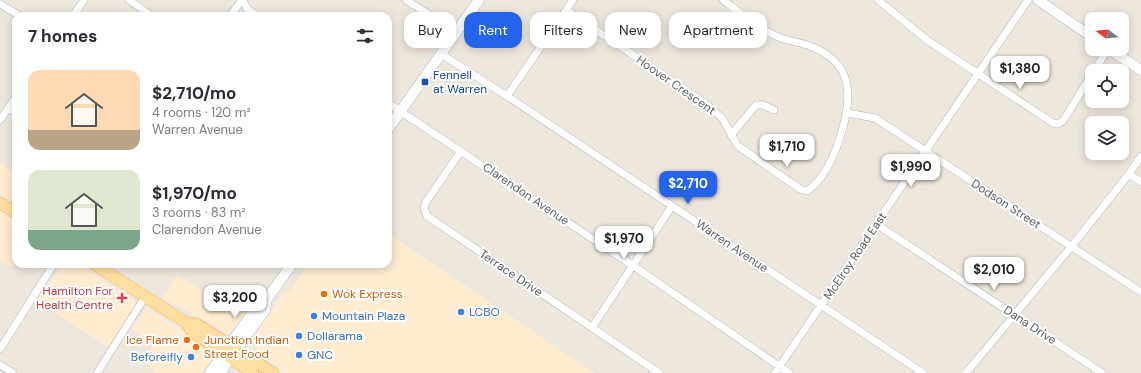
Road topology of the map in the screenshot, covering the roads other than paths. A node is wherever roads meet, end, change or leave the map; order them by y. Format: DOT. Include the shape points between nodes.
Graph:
graph roads {
  1 [pos="84,0"];
  2 [pos="129,0"];
  3 [pos="243,0"];
  4 [pos="406,0"];
  5 [pos="479,0"];
  6 [pos="573,0"];
  7 [pos="723,0"];
  8 [pos="878,0"];
  9 [pos="1028,0"];
  10 [pos="1038,0"];
  11 [pos="0,4"];
  12 [pos="566,10"];
  13 [pos="13,12"];
  14 [pos="76,12"];
  15 [pos="146,12"];
  16 [pos="233,12"];
  17 [pos="252,12"];
  18 [pos="457,32"];
  19 [pos="1085,32"];
  20 [pos="441,54"];
  21 [pos="1119,56"];
  22 [pos="1141,70"];
  23 [pos="977,73"];
  24 [pos="1085,85"];
  25 [pos="507,96"];
  26 [pos="12,102"];
  27 [pos="392,105"];
  28 [pos="8,108"];
  29 [pos="12,110"];
  30 [pos="774,110"];
  31 [pos="401,111"];
  32 [pos="847,113"];
  33 [pos="0,120"];
  34 [pos="392,123"];
  35 [pos="731,135"];
  36 [pos="461,151"];
  37 [pos="924,151"];
  38 [pos="1141,156"];
  39 [pos="1129,174"];
  40 [pos="1141,182"];
  41 [pos="0,203"];
  42 [pos="672,206"];
  43 [pos="12,210"];
  44 [pos="876,224"];
  45 [pos="1071,247"];
  46 [pos="632,265"];
  47 [pos="51,268"];
  48 [pos="100,268"];
  49 [pos="289,268"];
  50 [pos="1141,292"];
  51 [pos="145,297"];
  52 [pos="822,306"];
  53 [pos="1014,315"];
  54 [pos="592,326"];
  55 [pos="0,350"];
  56 [pos="231,351"];
  57 [pos="0,365"];
  58 [pos="778,370"];
  59 [pos="12,373"];
  60 [pos="97,373"];
  61 [pos="210,373"];
  62 [pos="220,373"];
  63 [pos="254,373"];
  64 [pos="273,373"];
  65 [pos="659,373"];
  66 [pos="789,373"];
  67 [pos="923,373"];
  68 [pos="966,373"];
  69 [pos="1102,373"];
  1 -- 14 [label="street"];
  2 -- 15 [label="street"];
  3 -- 16 [label="street"];
  3 -- 17 [label="street" via="247,9"];
  4 -- 18 [label="street"];
  5 -- 18 [label="main road"];
  6 -- 12 [label="street"];
  7 -- 32 [label="street, Hoover Crescent" via="775,36 823,51 836,61 844,73 849,91"];
  8 -- 23 [label="street" via="927,40"];
  9 -- 23 [label="street, McElroy Road East"];
  10 -- 19 [label="main road"];
  11 -- 13 [label="street"];
  12 -- 25 [label="street"];
  12 -- 35 [label="street, Hoover Crescent" via="705,103 722,118"];
  18 -- 20 [label="main road"];
  20 -- 25 [label="street, Warren Avenue"];
  20 -- 31 [label="main road"];
  21 -- 22 [label="main road"];
  23 -- 24 [label="street" via="1058,124 1063,121"];
  23 -- 37 [label="street, McElroy Road East"];
  25 -- 42 [label="street, Warren Avenue"];
  26 -- 28 [label="street"];
  27 -- 31 [label="street, Clarendon Avenue"];
  28 -- 29 [label="street"];
  28 -- 33 [label="street"];
  30 -- 35 [label="street" via="756,105"];
  31 -- 34 [label="main road"];
  31 -- 36 [label="street, Clarendon Avenue"];
  32 -- 35 [label="street, Hoover Crescent" via="837,149 814,186 807,190 800,189 738,146"];
  32 -- 37 [label="street, Dodson Street" via="875,118"];
  36 -- 46 [label="street, Clarendon Avenue"];
  36 -- 54 [label="street, Terrace Drive" via="426,202 424,208 427,216"];
  37 -- 44 [label="street, McElroy Road East"];
  37 -- 45 [label="street, Dodson Street"];
  38 -- 39 [label="street"];
  39 -- 40 [label="street"];
  39 -- 45 [label="street"];
  41 -- 43 [label="main road"];
  42 -- 46 [label="street"];
  42 -- 52 [label="street, Warren Avenue"];
  44 -- 52 [label="street, McElroy Road East"];
  44 -- 53 [label="street, Dana Drive"];
  45 -- 50 [label="street, Dodson Street"];
  45 -- 53 [label="street"];
  46 -- 54 [label="street"];
  46 -- 58 [label="street, Clarendon Avenue"];
  47 -- 55 [label="street"];
  48 -- 51 [label="main road"];
  49 -- 56 [label="main road" via="267,299 265,310"];
  51 -- 56 [label="main road" via="187,322 191,331"];
  51 -- 60 [label="street"];
  52 -- 58 [label="street, McElroy Road East"];
  52 -- 67 [label="street, Warren Avenue"];
  53 -- 68 [label="street"];
  53 -- 69 [label="street, Dana Drive"];
  54 -- 65 [label="street, Terrace Drive"];
  56 -- 61 [label="main road"];
  56 -- 62 [label="main road"];
  56 -- 63 [label="main road"];
  56 -- 64 [label="main road"];
  57 -- 59 [label="street"];
  58 -- 66 [label="street, Clarendon Avenue"];
}
